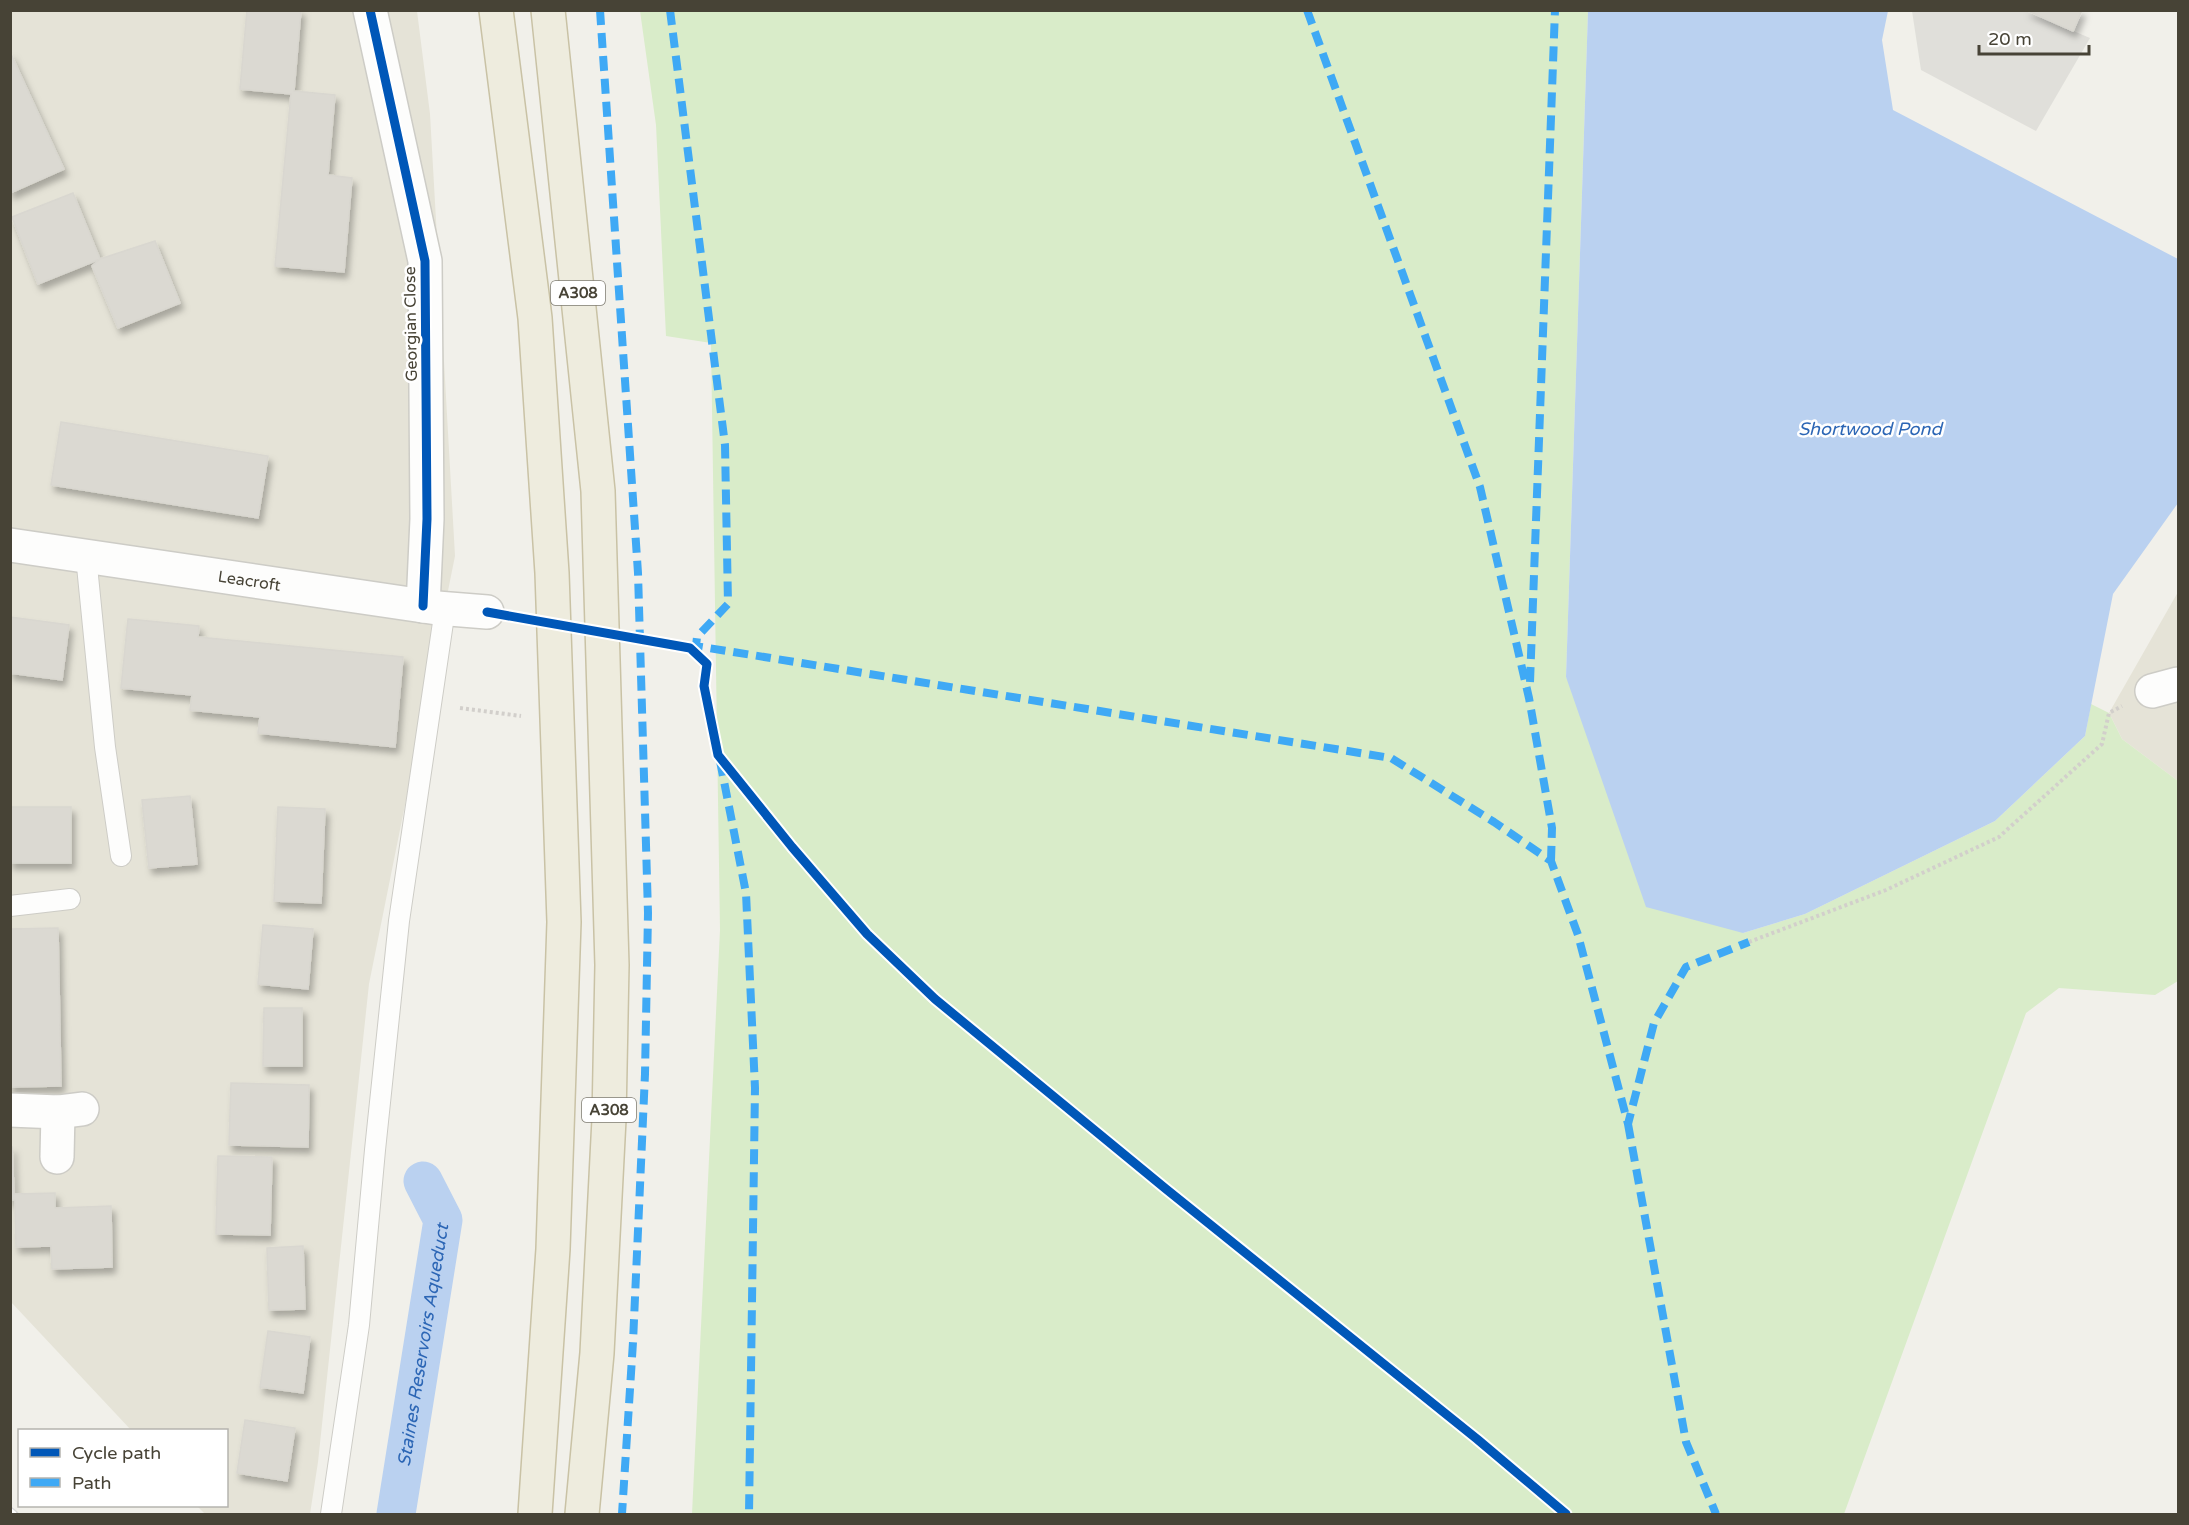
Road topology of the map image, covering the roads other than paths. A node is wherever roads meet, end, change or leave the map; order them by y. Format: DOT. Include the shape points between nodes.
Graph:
graph roads {
  1 [pos="370,10"];
  2 [pos="496,10"];
  3 [pos="548,10"];
  4 [pos="10,545"];
  5 [pos="86,556"];
  6 [pos="434,607"];
  7 [pos="487,612"];
  8 [pos="121,856"];
  9 [pos="70,899"];
  10 [pos="10,906"];
  11 [pos="10,1110"];
  12 [pos="57,1157"];
  13 [pos="331,1515"];
  14 [pos="535,1515"];
  15 [pos="582,1515"];
  1 -- 6 [label="street, Georgian Close" via="424,261 428,519"];
  2 -- 14 [label="highway, A308" via="535,318 552,573 564,922 553,1249"];
  3 -- 15 [label="highway, A308" via="598,491 612,965 597,1353"];
  4 -- 5 [label="street, Leacroft"];
  5 -- 6 [label="street, Leacroft"];
  5 -- 8 [label="lane" via="105,747"];
  6 -- 7 [label="street, Leacroft"];
  6 -- 13 [label="lane" via="430,705 399,921 359,1325"];
  9 -- 10 [label="lane"];
  11 -- 12 [label="street" via="70,1110"];
}
